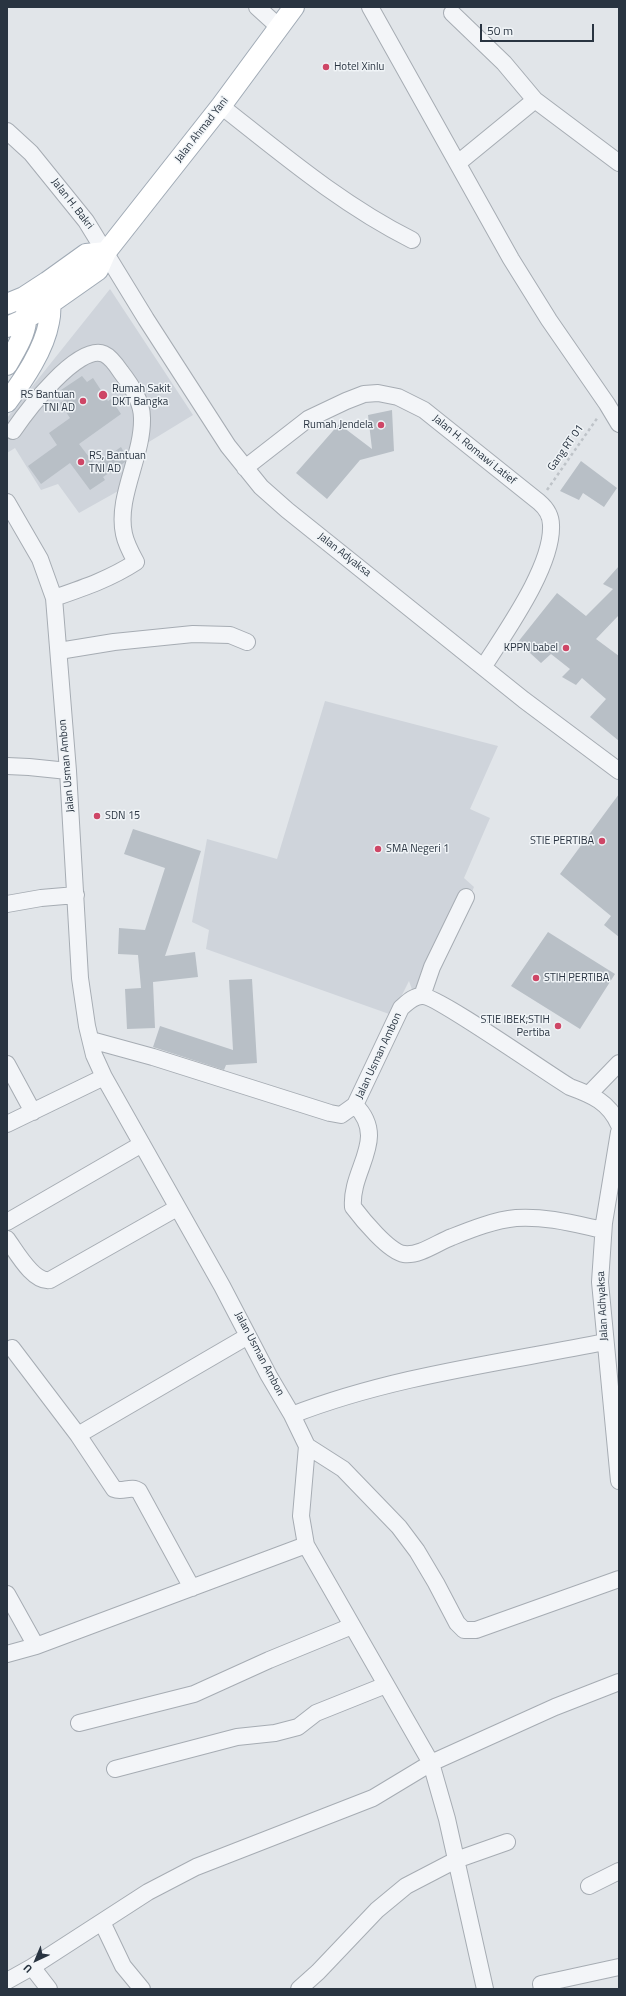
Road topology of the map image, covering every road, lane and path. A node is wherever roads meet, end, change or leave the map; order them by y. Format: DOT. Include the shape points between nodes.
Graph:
graph roads {
  1 [pos="257,7"];
  2 [pos="294,7"];
  3 [pos="370,7"];
  4 [pos="452,13"];
  5 [pos="279,27"];
  6 [pos="535,100"];
  7 [pos="221,106"];
  8 [pos="7,132"];
  9 [pos="458,163"];
  10 [pos="619,163"];
  11 [pos="412,240"];
  12 [pos="106,252"];
  13 [pos="47,282"];
  14 [pos="126,285"];
  15 [pos="15,301"];
  16 [pos="51,303"];
  17 [pos="27,318"];
  18 [pos="7,327"];
  19 [pos="7,364"];
  20 [pos="9,399"];
  21 [pos="607,404"];
  22 [pos="29,409"];
  23 [pos="619,424"];
  24 [pos="13,431"];
  25 [pos="245,468"];
  26 [pos="7,502"];
  27 [pos="539,502"];
  28 [pos="54,598"];
  29 [pos="247,642"];
  30 [pos="59,651"];
  31 [pos="484,666"];
  32 [pos="7,766"];
  33 [pos="618,769"];
  34 [pos="68,771"];
  35 [pos="76,895"];
  36 [pos="466,897"];
  37 [pos="7,904"];
  38 [pos="422,996"];
  39 [pos="91,1040"];
  40 [pos="619,1063"];
  41 [pos="7,1064"];
  42 [pos="104,1077"];
  43 [pos="595,1097"];
  44 [pos="355,1105"];
  45 [pos="33,1112"];
  46 [pos="7,1124"];
  47 [pos="619,1125"];
  48 [pos="619,1132"];
  49 [pos="142,1144"];
  50 [pos="177,1208"];
  51 [pos="7,1222"];
  52 [pos="603,1230"];
  53 [pos="7,1238"];
  54 [pos="248,1336"];
  55 [pos="605,1342"];
  56 [pos="12,1348"];
  57 [pos="292,1414"];
  58 [pos="78,1435"];
  59 [pos="307,1446"];
  60 [pos="619,1481"];
  61 [pos="306,1545"];
  62 [pos="619,1579"];
  63 [pos="192,1588"];
  64 [pos="7,1594"];
  65 [pos="352,1626"];
  66 [pos="36,1646"];
  67 [pos="7,1654"];
  68 [pos="619,1682"];
  69 [pos="386,1685"];
  70 [pos="79,1723"];
  71 [pos="431,1763"];
  72 [pos="115,1769"];
  73 [pos="507,1842"];
  74 [pos="456,1860"];
  75 [pos="619,1871"];
  76 [pos="589,1886"];
  77 [pos="102,1922"];
  78 [pos="32,1967"];
  79 [pos="619,1967"];
  80 [pos="7,1980"];
  81 [pos="49,1989"];
  82 [pos="142,1989"];
  83 [pos="299,1989"];
  84 [pos="485,1989"];
  85 [pos="542,1989"];
  1 -- 5 [label="street"];
  2 -- 5 [label="main road, Jalan Ahmad Yani"];
  3 -- 9 [label="street"];
  4 -- 6 [label="street" via="504,63"];
  5 -- 7 [label="main road, Jalan Ahmad Yani"];
  6 -- 9 [label="street"];
  6 -- 10 [label="street"];
  7 -- 11 [label="street" via="338,196 382,225"];
  7 -- 12 [label="main road, Jalan Ahmad Yani"];
  8 -- 12 [label="street, Jalan H. Bakri" via="22,143 39,162 86,221"];
  9 -- 21 [label="street" via="526,284"];
  12 -- 13 [label="main road" via="86,254"];
  12 -- 14 [label="street, Jalan H. Bakri"];
  12 -- 16 [label="main road, Jalan Ahmad Yani" via="98,270"];
  13 -- 15 [label="main road"];
  13 -- 16 [label="main road"];
  14 -- 25 [label="street, Jalan Adyaksa" via="172,360"];
  15 -- 17 [label="main road"];
  16 -- 17 [label="main road, Jalan Ahmad Yani"];
  16 -- 20 [label="main road" via="50,322 43,341"];
  17 -- 18 [label="main road, Jalan Ahmad Yani"];
  17 -- 19 [label="main road" via="23,335"];
  20 -- 22 [label="street"];
  21 -- 23 [label="street"];
  21 -- 27 [label="path, Gang RT 01"];
  22 -- 24 [label="street"];
  22 -- 28 [label="street" via="49,385 70,367 87,356 99,353 106,354 114,362 131,386 139,403 142,418 122,516 126,544 136,562 92,586"];
  25 -- 27 [label="street, Jalan H. Romawi Latief" via="308,419 352,398 378,393 398,397 424,410"];
  25 -- 31 [label="street, Jalan Adyaksa" via="262,488 287,510"];
  26 -- 28 [label="street, Jalan Usman Ambon" via="40,559"];
  27 -- 31 [label="street, Jalan H. Romawi Latief" via="547,510 551,524 545,560 528,594"];
  28 -- 30 [label="street, Jalan Usman Ambon"];
  29 -- 30 [label="street" via="230,635 192,634"];
  30 -- 34 [label="street, Jalan Usman Ambon"];
  31 -- 33 [label="street, Jalan Adyaksa" via="553,723"];
  32 -- 34 [label="street"];
  34 -- 35 [label="street, Jalan Usman Ambon"];
  35 -- 37 [label="street"];
  35 -- 39 [label="street, Jalan Usman Ambon" via="80,978"];
  36 -- 38 [label="street" via="432,967"];
  38 -- 43 [label="street" via="432,998 462,1016 570,1087"];
  38 -- 44 [label="street, Jalan Usman Ambon" via="414,998 401,1008"];
  39 -- 42 [label="street, Jalan Usman Ambon"];
  39 -- 44 [label="street, Jalan Usman Ambon" via="330,1113 341,1114"];
  40 -- 43 [label="street"];
  41 -- 45 [label="street"];
  42 -- 45 [label="street"];
  42 -- 49 [label="street, Jalan Usman Ambon"];
  43 -- 47 [label="street" via="608,1107"];
  44 -- 52 [label="street" via="367,1121 370,1139 356,1183 353,1207 377,1234 399,1253 419,1251 489,1224 515,1218 550,1218"];
  45 -- 46 [label="street"];
  48 -- 52 [label="street, Jalan Adhyaksa"];
  49 -- 50 [label="street, Jalan Usman Ambon"];
  49 -- 51 [label="street"];
  50 -- 53 [label="street" via="45,1281 37,1278"];
  50 -- 54 [label="street, Jalan Usman Ambon"];
  52 -- 55 [label="street, Jalan Adhyaksa" via="600,1282"];
  54 -- 57 [label="street, Jalan Usman Ambon"];
  54 -- 58 [label="street"];
  55 -- 57 [label="street" via="417,1377"];
  55 -- 60 [label="street, Jalan Adhyaksa"];
  56 -- 58 [label="street"];
  57 -- 59 [label="street, Jalan Usman Ambon"];
  58 -- 63 [label="street" via="114,1489 118,1491 132,1488 139,1491"];
  59 -- 61 [label="street" via="301,1516"];
  59 -- 62 [label="street" via="343,1469 399,1527 417,1551 457,1623 464,1630 476,1630"];
  61 -- 63 [label="street"];
  61 -- 65 [label="street"];
  63 -- 66 [label="street"];
  64 -- 66 [label="street"];
  65 -- 69 [label="street"];
  65 -- 70 [label="street" via="194,1694"];
  66 -- 67 [label="street"];
  68 -- 71 [label="street" via="555,1707"];
  69 -- 71 [label="street"];
  69 -- 72 [label="street" via="316,1713 298,1727 275,1733 237,1737"];
  71 -- 74 [label="street"];
  71 -- 77 [label="street" via="373,1798 196,1866 148,1892"];
  73 -- 74 [label="street"];
  74 -- 83 [label="street" via="406,1886 377,1910"];
  74 -- 84 [label="street"];
  75 -- 76 [label="street"];
  77 -- 78 [label="street"];
  77 -- 82 [label="street" via="123,1966"];
  78 -- 80 [label="street"];
  78 -- 81 [label="street"];
  79 -- 85 [label="street" via="541,1984"];
}
